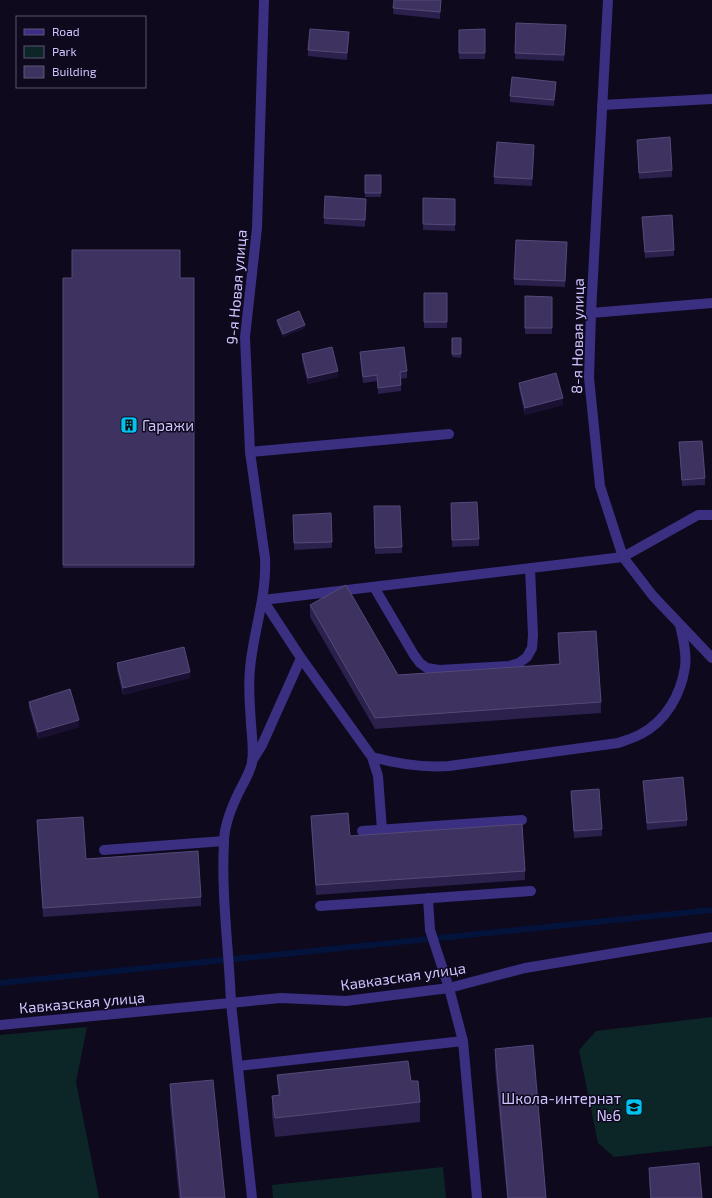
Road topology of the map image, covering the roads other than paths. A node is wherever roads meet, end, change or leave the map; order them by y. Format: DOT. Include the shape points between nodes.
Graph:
graph roads {
  1 [pos="264,0"];
  2 [pos="608,0"];
  3 [pos="712,99"];
  4 [pos="602,105"];
  5 [pos="712,303"];
  6 [pos="591,313"];
  7 [pos="449,434"];
  8 [pos="250,452"];
  9 [pos="712,515"];
  10 [pos="623,557"];
  11 [pos="530,568"];
  12 [pos="374,587"];
  13 [pos="263,600"];
  14 [pos="680,625"];
  15 [pos="301,658"];
  16 [pos="712,658"];
  17 [pos="372,757"];
  18 [pos="252,761"];
  19 [pos="522,820"];
  20 [pos="382,830"];
  21 [pos="362,831"];
  22 [pos="224,841"];
  23 [pos="104,850"];
  24 [pos="530,891"];
  25 [pos="428,898"];
  26 [pos="320,906"];
  27 [pos="712,937"];
  28 [pos="449,988"];
  29 [pos="231,1003"];
  30 [pos="0,1025"];
  31 [pos="463,1041"];
  32 [pos="238,1066"];
  33 [pos="252,1198"];
  34 [pos="477,1198"];
  1 -- 8 [label="street, 9-я Новая улица" via="257,228 245,337"];
  2 -- 4 [label="street, 8-я Новая улица"];
  3 -- 4 [label="street"];
  4 -- 6 [label="street, 8-я Новая улица"];
  5 -- 6 [label="street"];
  6 -- 10 [label="street, 8-я Новая улица" via="589,378 600,486"];
  7 -- 8 [label="street"];
  8 -- 13 [label="street, 9-я Новая улица" via="265,558"];
  9 -- 10 [label="street" via="698,516"];
  10 -- 11 [label="street"];
  10 -- 14 [label="street, 8-я Новая улица" via="653,596"];
  11 -- 12 [label="street"];
  11 -- 12 [label="street" via="532,648 527,657 509,666 439,670 427,668 414,656"];
  12 -- 13 [label="street"];
  13 -- 15 [label="street"];
  13 -- 18 [label="street, 9-я Новая улица" via="250,670"];
  14 -- 16 [label="street, 8-я Новая улица"];
  14 -- 17 [label="street" via="685,666 680,689 668,711 642,734 618,743 449,766 411,766"];
  15 -- 17 [label="street"];
  15 -- 18 [label="street" via="262,745"];
  17 -- 20 [label="street" via="378,776"];
  18 -- 22 [label="street" via="230,815"];
  19 -- 20 [label="street"];
  20 -- 21 [label="street"];
  22 -- 23 [label="street"];
  22 -- 29 [label="street" via="225,926"];
  24 -- 25 [label="street"];
  25 -- 26 [label="street"];
  25 -- 28 [label="street" via="430,930"];
  27 -- 28 [label="street, Кавказская улица" via="525,968"];
  28 -- 29 [label="street, Кавказская улица" via="346,1001 281,998"];
  28 -- 31 [label="street"];
  29 -- 30 [label="street, Кавказская улица"];
  29 -- 32 [label="street"];
  31 -- 32 [label="street"];
  31 -- 34 [label="street"];
  32 -- 33 [label="street"];
}
